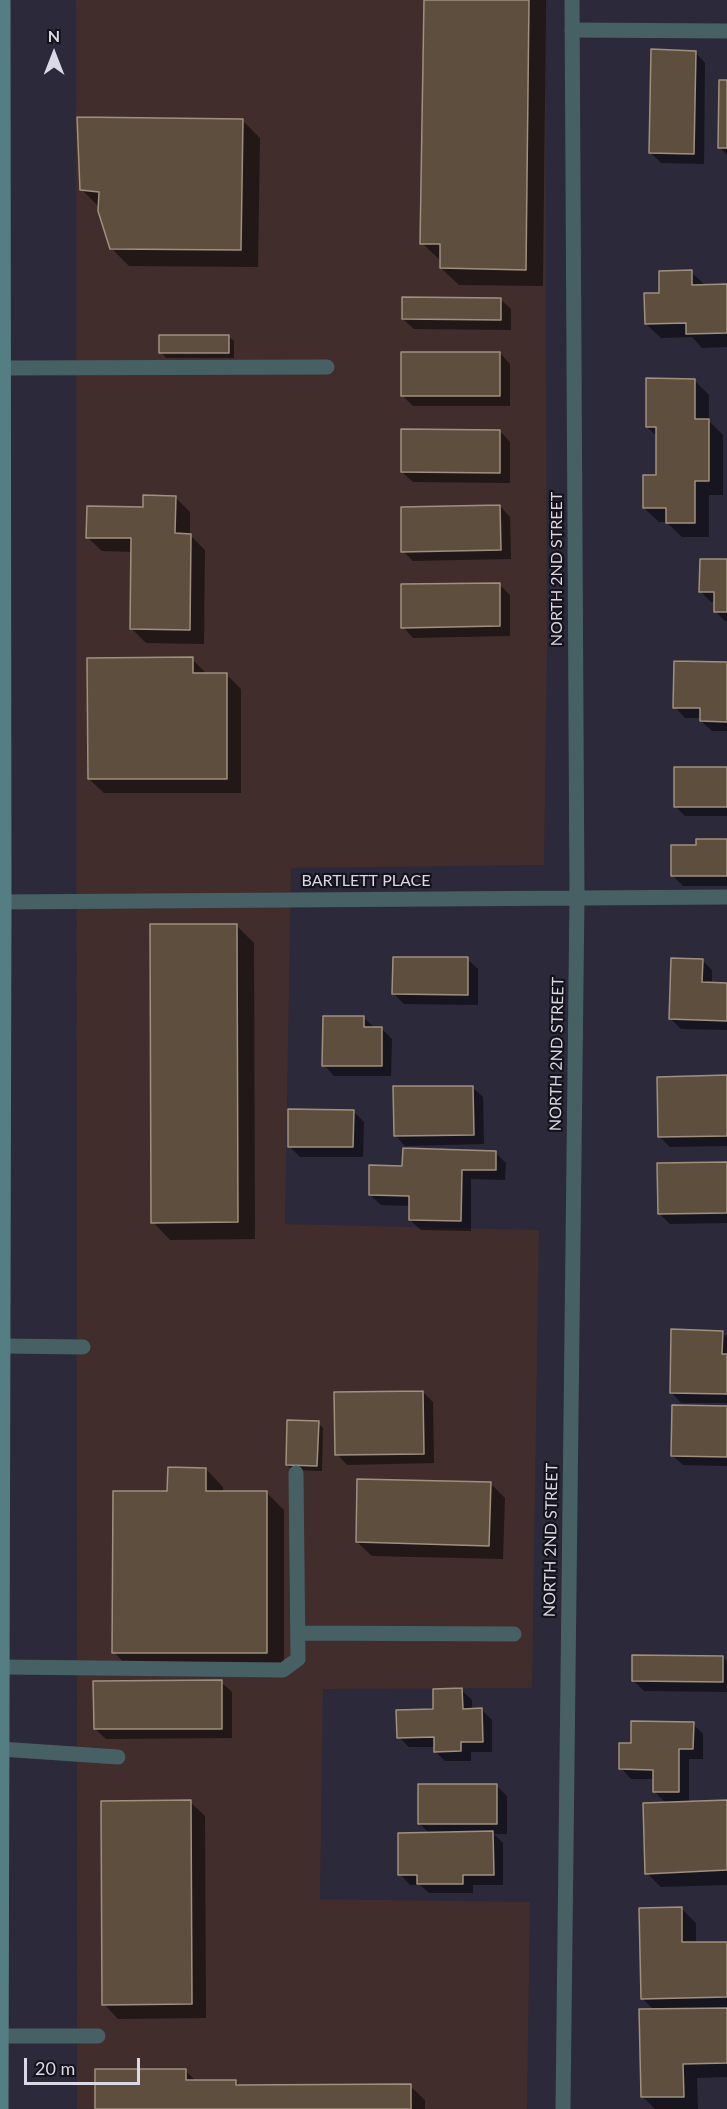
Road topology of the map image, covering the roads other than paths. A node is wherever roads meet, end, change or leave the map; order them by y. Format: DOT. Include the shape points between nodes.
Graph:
graph roads {
  1 [pos="3,0"];
  2 [pos="572,0"];
  3 [pos="572,30"];
  4 [pos="727,31"];
  5 [pos="327,366"];
  6 [pos="4,368"];
  7 [pos="2,630"];
  8 [pos="2,753"];
  9 [pos="577,897"];
  10 [pos="727,897"];
  11 [pos="2,902"];
  12 [pos="2,1238"];
  13 [pos="3,1346"];
  14 [pos="83,1347"];
  15 [pos="296,1473"];
  16 [pos="1,1577"];
  17 [pos="298,1633"];
  18 [pos="514,1634"];
  19 [pos="3,1667"];
  20 [pos="1,1749"];
  21 [pos="118,1757"];
  22 [pos="1,1814"];
  23 [pos="1,2036"];
  24 [pos="98,2036"];
  25 [pos="1,2109"];
  26 [pos="563,2109"];
  1 -- 6 [label="main road"];
  2 -- 3 [label="street, NORTH 2ND STREET"];
  3 -- 4 [label="street"];
  3 -- 9 [label="street, NORTH 2ND STREET"];
  5 -- 6 [label="street"];
  6 -- 7 [label="main road"];
  7 -- 8 [label="main road"];
  8 -- 11 [label="main road"];
  9 -- 10 [label="street, BARTLETT PLACE"];
  9 -- 11 [label="street, BARTLETT PLACE"];
  9 -- 26 [label="street, NORTH 2ND STREET"];
  11 -- 12 [label="main road"];
  12 -- 13 [label="main road"];
  13 -- 14 [label="street"];
  13 -- 16 [label="main road"];
  15 -- 17 [label="street"];
  16 -- 19 [label="main road"];
  17 -- 18 [label="street"];
  17 -- 19 [label="street" via="298,1659 283,1670"];
  19 -- 20 [label="main road"];
  20 -- 21 [label="street"];
  20 -- 22 [label="main road"];
  22 -- 23 [label="main road"];
  23 -- 24 [label="street"];
  23 -- 25 [label="main road"];
}
